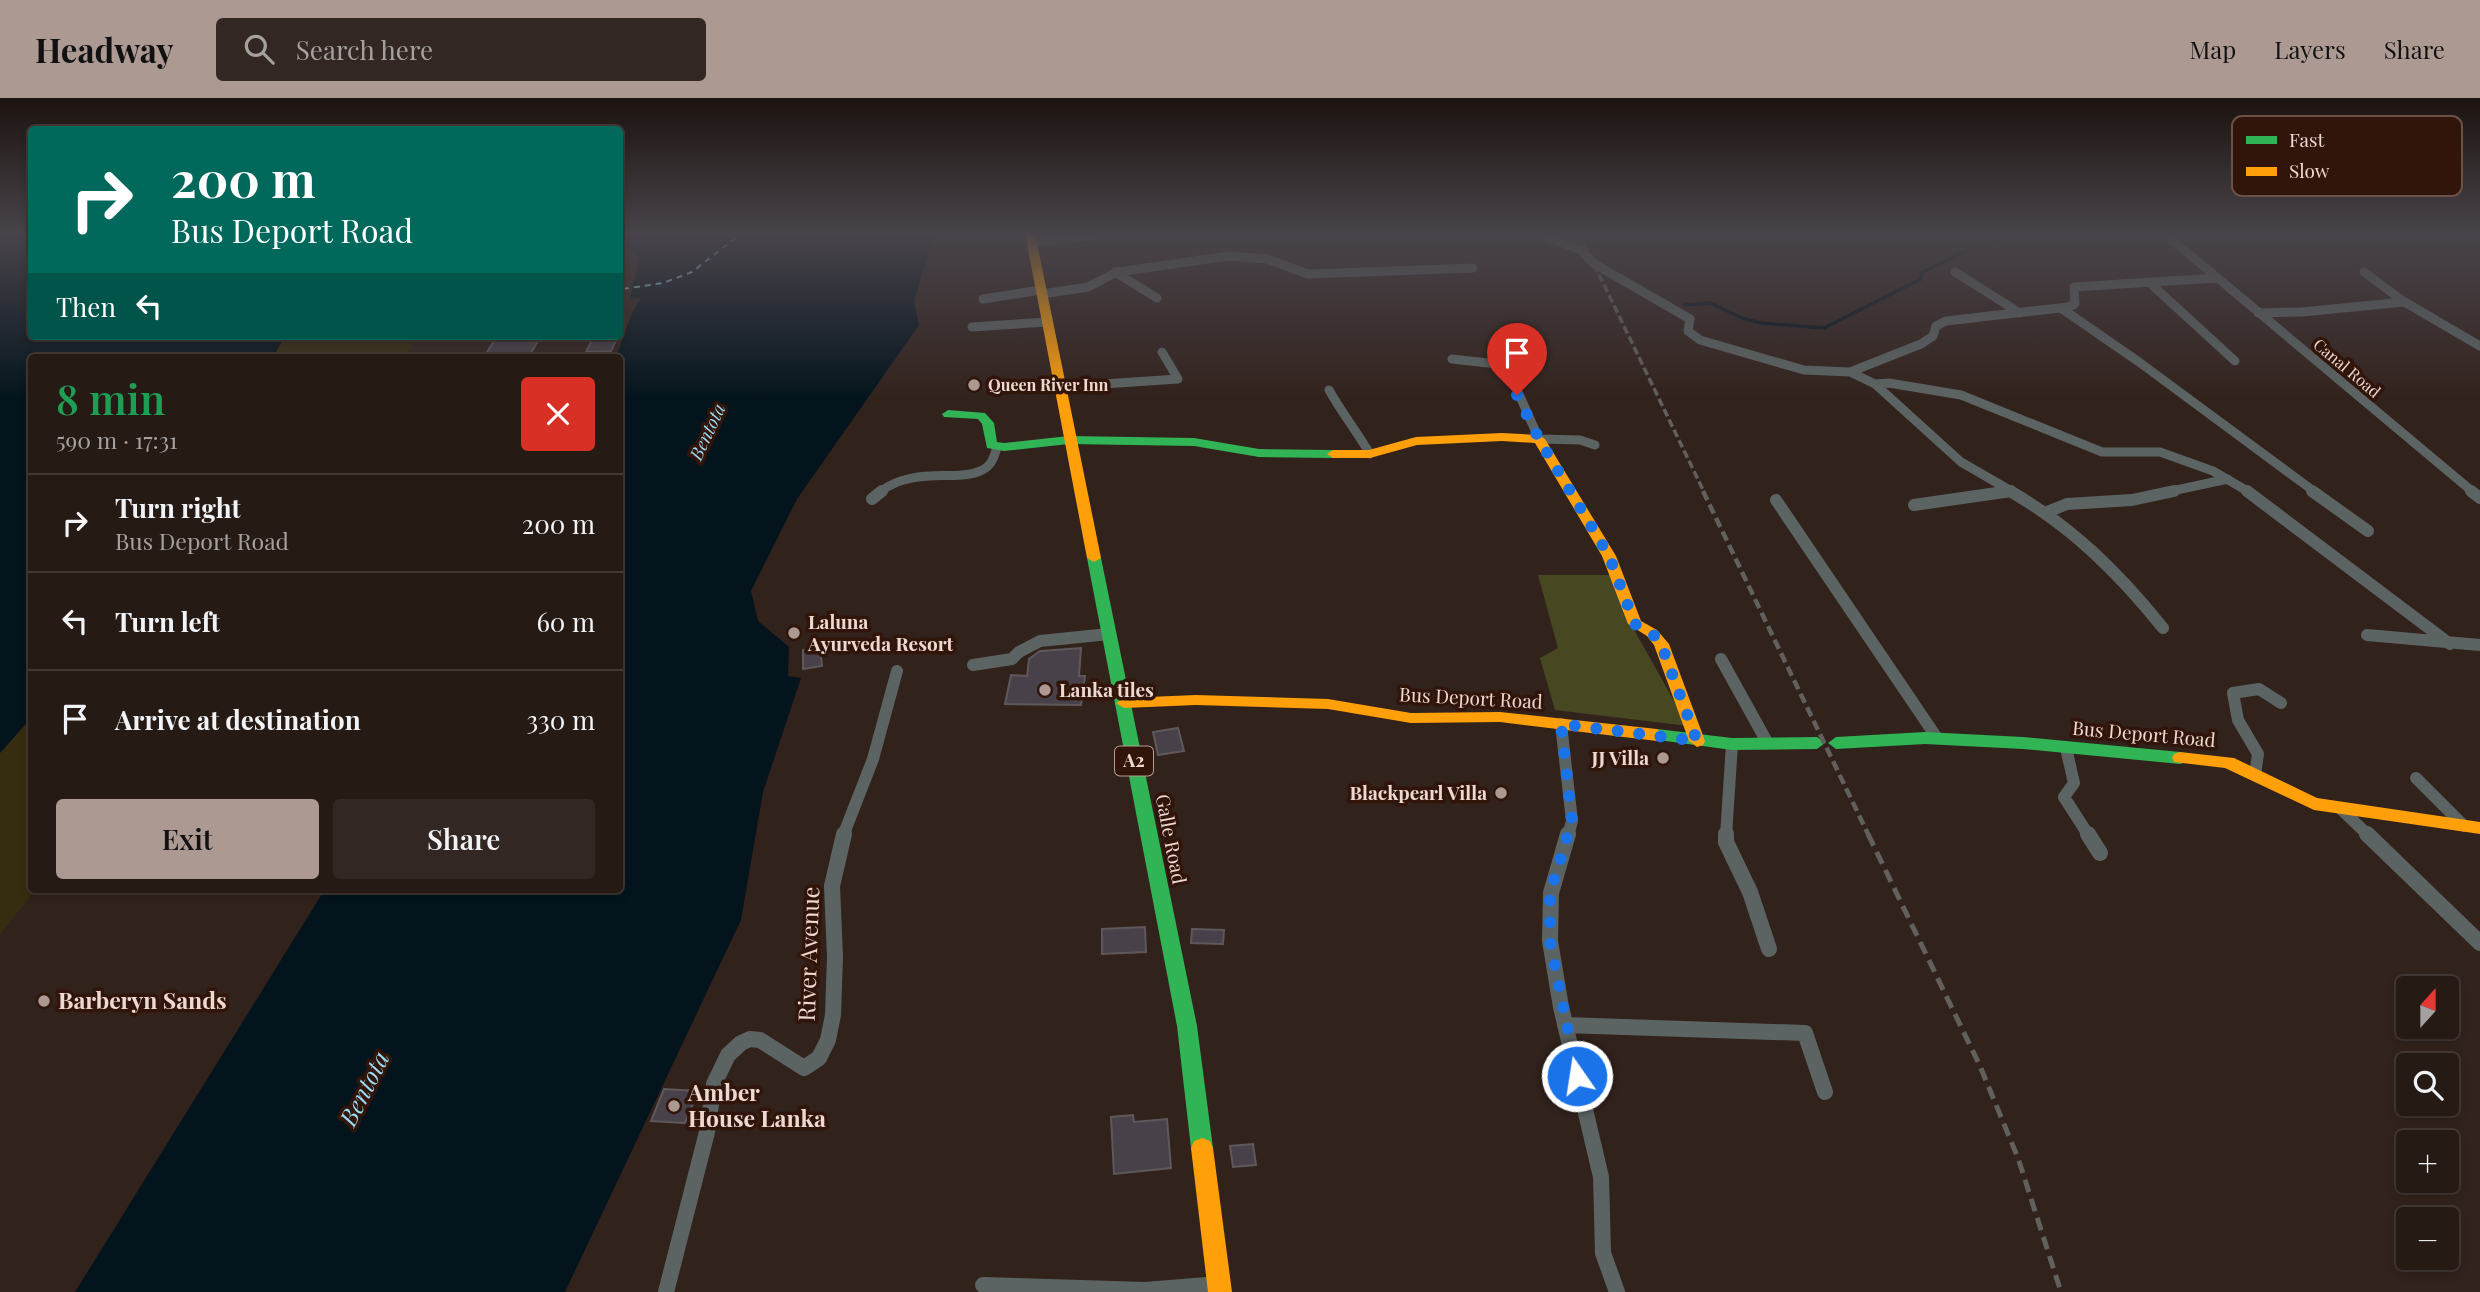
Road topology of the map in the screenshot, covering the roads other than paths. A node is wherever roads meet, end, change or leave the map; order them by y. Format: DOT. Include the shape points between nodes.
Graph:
graph roads {
  1 [pos="1040,289"];
  2 [pos="1063,289"];
  3 [pos="1138,289"];
  4 [pos="1639,289"];
  5 [pos="1981,289"];
  6 [pos="2074,289"];
  7 [pos="2156,289"];
  8 [pos="2229,289"];
  9 [pos="2386,289"];
  10 [pos="1041,292"];
  11 [pos="1157,298"];
  12 [pos="983,299"];
  13 [pos="2404,302"];
  14 [pos="2061,308"];
  15 [pos="2258,313"];
  16 [pos="2020,314"];
  17 [pos="1047,322"];
  18 [pos="972,327"];
  19 [pos="2480,346"];
  20 [pos="1162,352"];
  21 [pos="1452,359"];
  22 [pos="2235,361"];
  23 [pos="1850,372"];
  24 [pos="1875,384"];
  25 [pos="1059,387"];
  26 [pos="1329,390"];
  27 [pos="948,414"];
  28 [pos="1539,439"];
  29 [pos="1069,440"];
  30 [pos="1595,445"];
  31 [pos="997,447"];
  32 [pos="1370,454"];
  33 [pos="2229,478"];
  34 [pos="2465,487"];
  35 [pos="2480,487"];
  36 [pos="2011,491"];
  37 [pos="2480,498"];
  38 [pos="872,499"];
  39 [pos="1776,500"];
  40 [pos="1914,505"];
  41 [pos="2047,512"];
  42 [pos="2368,531"];
  43 [pos="2163,628"];
  44 [pos="1109,634"];
  45 [pos="2367,635"];
  46 [pos="2450,644"];
  47 [pos="2480,645"];
  48 [pos="1721,659"];
  49 [pos="973,665"];
  50 [pos="897,671"];
  51 [pos="1124,703"];
  52 [pos="2281,703"];
  53 [pos="1561,724"];
  54 [pos="1937,738"];
  55 [pos="1697,741"];
  56 [pos="1767,742"];
  57 [pos="1817,743"];
  58 [pos="1836,743"];
  59 [pos="1732,744"];
  60 [pos="2066,748"];
  61 [pos="2255,775"];
  62 [pos="2416,778"];
  63 [pos="2341,809"];
  64 [pos="2472,827"];
  65 [pos="2100,853"];
  66 [pos="2480,943"];
  67 [pos="1769,949"];
  68 [pos="1565,1025"];
  69 [pos="1825,1091"];
  70 [pos="983,1285"];
  71 [pos="1219,1288"];
  72 [pos="666,1292"];
  73 [pos="1617,1292"];
  1 -- 10 [label="main road, Galle Road / A2"];
  2 -- 10 [label="street"];
  3 -- 11 [label="street"];
  4 -- 23 [label="street" via="1690,319 1688,331 1700,340 1804,370"];
  5 -- 16 [label="street"];
  6 -- 14 [label="street" via="2075,304"];
  7 -- 22 [label="street"];
  8 -- 15 [label="street, Canal Road"];
  9 -- 13 [label="street"];
  10 -- 12 [label="street"];
  10 -- 17 [label="main road, Galle Road / A2"];
  13 -- 15 [label="street"];
  13 -- 19 [label="street"];
  14 -- 16 [label="street"];
  14 -- 42 [label="street"];
  15 -- 34 [label="street, Canal Road"];
  16 -- 23 [label="street" via="1946,321 1921,344"];
  17 -- 18 [label="street"];
  17 -- 25 [label="main road, Galle Road / A2"];
  20 -- 25 [label="street" via="1178,379"];
  21 -- 28 [label="street" via="1506,365"];
  23 -- 24 [label="street"];
  24 -- 33 [label="street" via="1961,395 2082,446 2123,454 2160,452"];
  24 -- 36 [label="street" via="1961,462"];
  25 -- 29 [label="main road, Galle Road / A2"];
  26 -- 32 [label="street"];
  27 -- 31 [label="main road" via="981,415 988,423 991,445"];
  28 -- 30 [label="street"];
  28 -- 32 [label="main road" via="1416,441"];
  28 -- 55 [label="main road" via="1609,556 1635,624 1661,644"];
  29 -- 31 [label="main road"];
  29 -- 32 [label="main road" via="1194,442 1259,453"];
  29 -- 44 [label="main road, Galle Road / A2"];
  31 -- 38 [label="street" via="989,466 979,472 912,475 883,488"];
  33 -- 41 [label="street" via="2134,499 2075,502"];
  33 -- 46 [label="street"];
  34 -- 35 [label="street"];
  34 -- 37 [label="street, Canal Road"];
  36 -- 40 [label="street"];
  36 -- 41 [label="street"];
  39 -- 54 [label="street"];
  41 -- 43 [label="street" via="2090,547"];
  44 -- 49 [label="street" via="1040,641 1012,659"];
  44 -- 51 [label="main road, Galle Road / A2"];
  45 -- 46 [label="street"];
  46 -- 47 [label="street"];
  48 -- 56 [label="street"];
  50 -- 72 [label="street, River Avenue" via="832,886 836,966 829,1034 818,1059 804,1068 760,1040 741,1043 728,1055 714,1084"];
  51 -- 53 [label="main road, Bus Deport Road" via="1328,704 1411,718 1500,717"];
  51 -- 71 [label="main road, Galle Road / A2" via="1187,1026"];
  52 -- 61 [label="street" via="2264,689 2251,687 2233,693 2238,720 2258,754"];
  53 -- 55 [label="main road, Bus Deport Road"];
  53 -- 68 [label="street" via="1572,821 1550,893 1550,941"];
  54 -- 58 [label="main road, Bus Deport Road"];
  54 -- 60 [label="main road, Bus Deport Road"];
  55 -- 59 [label="main road, Bus Deport Road"];
  56 -- 57 [label="main road, Bus Deport Road"];
  56 -- 59 [label="main road, Bus Deport Road"];
  59 -- 67 [label="street" via="1726,842 1750,892"];
  60 -- 61 [label="main road, Bus Deport Road" via="2228,762"];
  60 -- 65 [label="street" via="2074,783 2064,797"];
  61 -- 63 [label="main road, Bus Deport Road" via="2314,804"];
  62 -- 64 [label="street"];
  63 -- 64 [label="main road, Bus Deport Road"];
  63 -- 66 [label="street"];
  68 -- 69 [label="street" via="1805,1033"];
  68 -- 73 [label="street" via="1601,1177 1603,1253"];
  70 -- 71 [label="street"];
}
